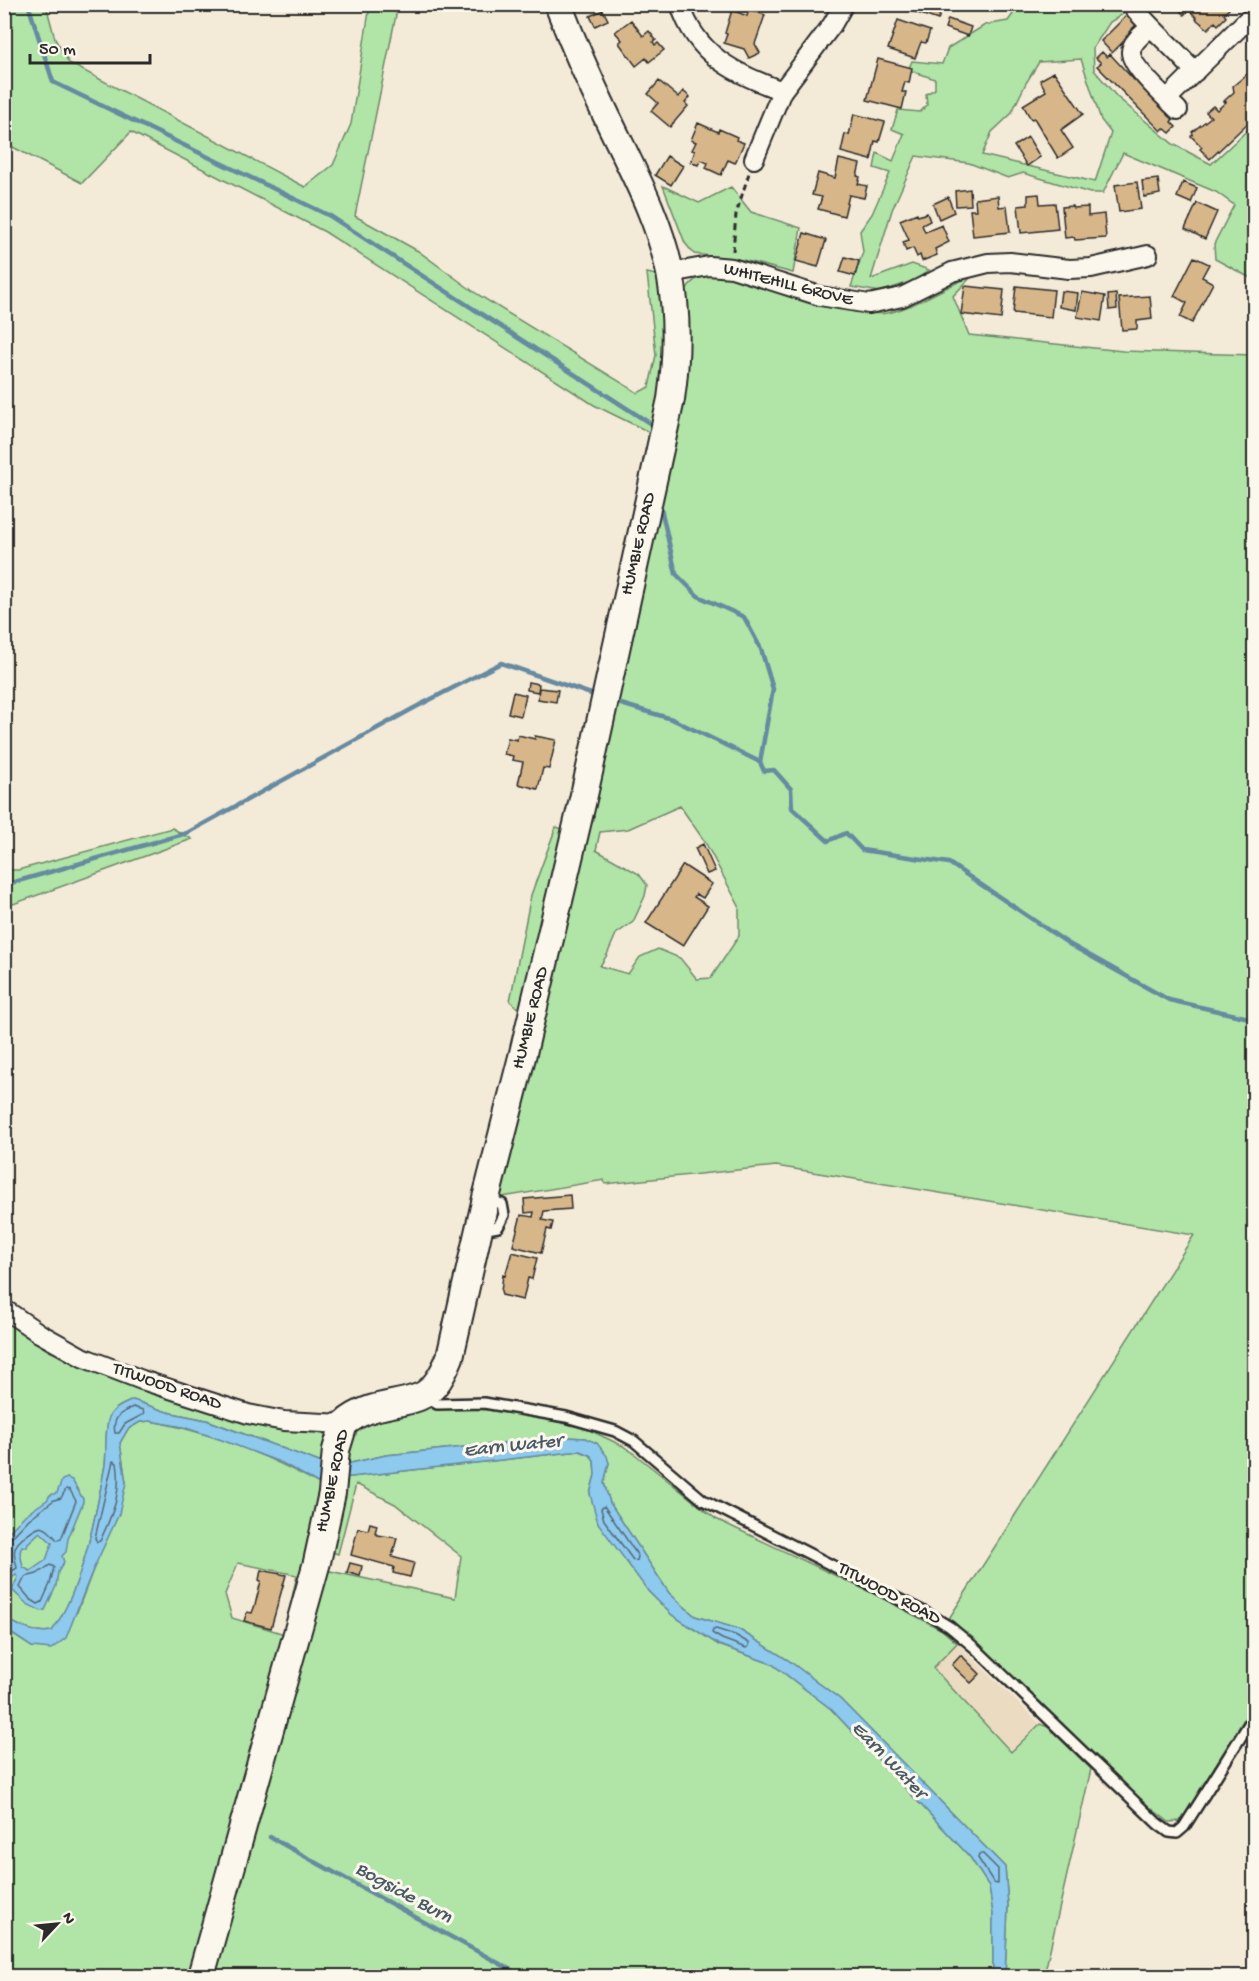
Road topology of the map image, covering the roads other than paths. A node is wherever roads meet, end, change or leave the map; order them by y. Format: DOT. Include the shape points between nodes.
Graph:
graph roads {
  1 [pos="558,4"];
  2 [pos="680,4"];
  3 [pos="844,4"];
  4 [pos="1131,4"];
  5 [pos="1247,20"];
  6 [pos="1151,27"];
  7 [pos="1195,72"];
  8 [pos="782,91"];
  9 [pos="754,159"];
  10 [pos="1148,255"];
  11 [pos="670,273"];
  12 [pos="4,1309"];
  13 [pos="422,1395"];
  14 [pos="344,1424"];
  15 [pos="1254,1716"];
  16 [pos="201,1977"];
  1 -- 11 [label="street, HUMBIE ROAD" via="586,75 643,191 662,239"];
  2 -- 8 [label="street" via="686,24 714,56 745,76"];
  3 -- 8 [label="street"];
  4 -- 6 [label="street"];
  5 -- 7 [label="street"];
  6 -- 7 [label="street"];
  6 -- 7 [label="street" via="1134,43 1131,56 1173,104"];
  8 -- 9 [label="street"];
  10 -- 11 [label="street, WHITEHILL GROVE" via="1091,268 988,263 952,272 902,297 869,304 789,288 732,268 709,266"];
  11 -- 13 [label="street, HUMBIE ROAD" via="677,333 666,427 566,875 450,1357 442,1376"];
  12 -- 14 [label="street, TITWOOD ROAD" via="82,1357 142,1380 248,1414 284,1421"];
  13 -- 14 [label="street, HUMBIE ROAD" via="367,1410"];
  13 -- 15 [label="lane, TITWOOD ROAD" via="437,1404 484,1403 566,1417 615,1431 634,1441 703,1500 950,1626 1169,1832 1177,1833 1184,1827"];
  14 -- 16 [label="street, HUMBIE ROAD" via="317,1562"];
}
